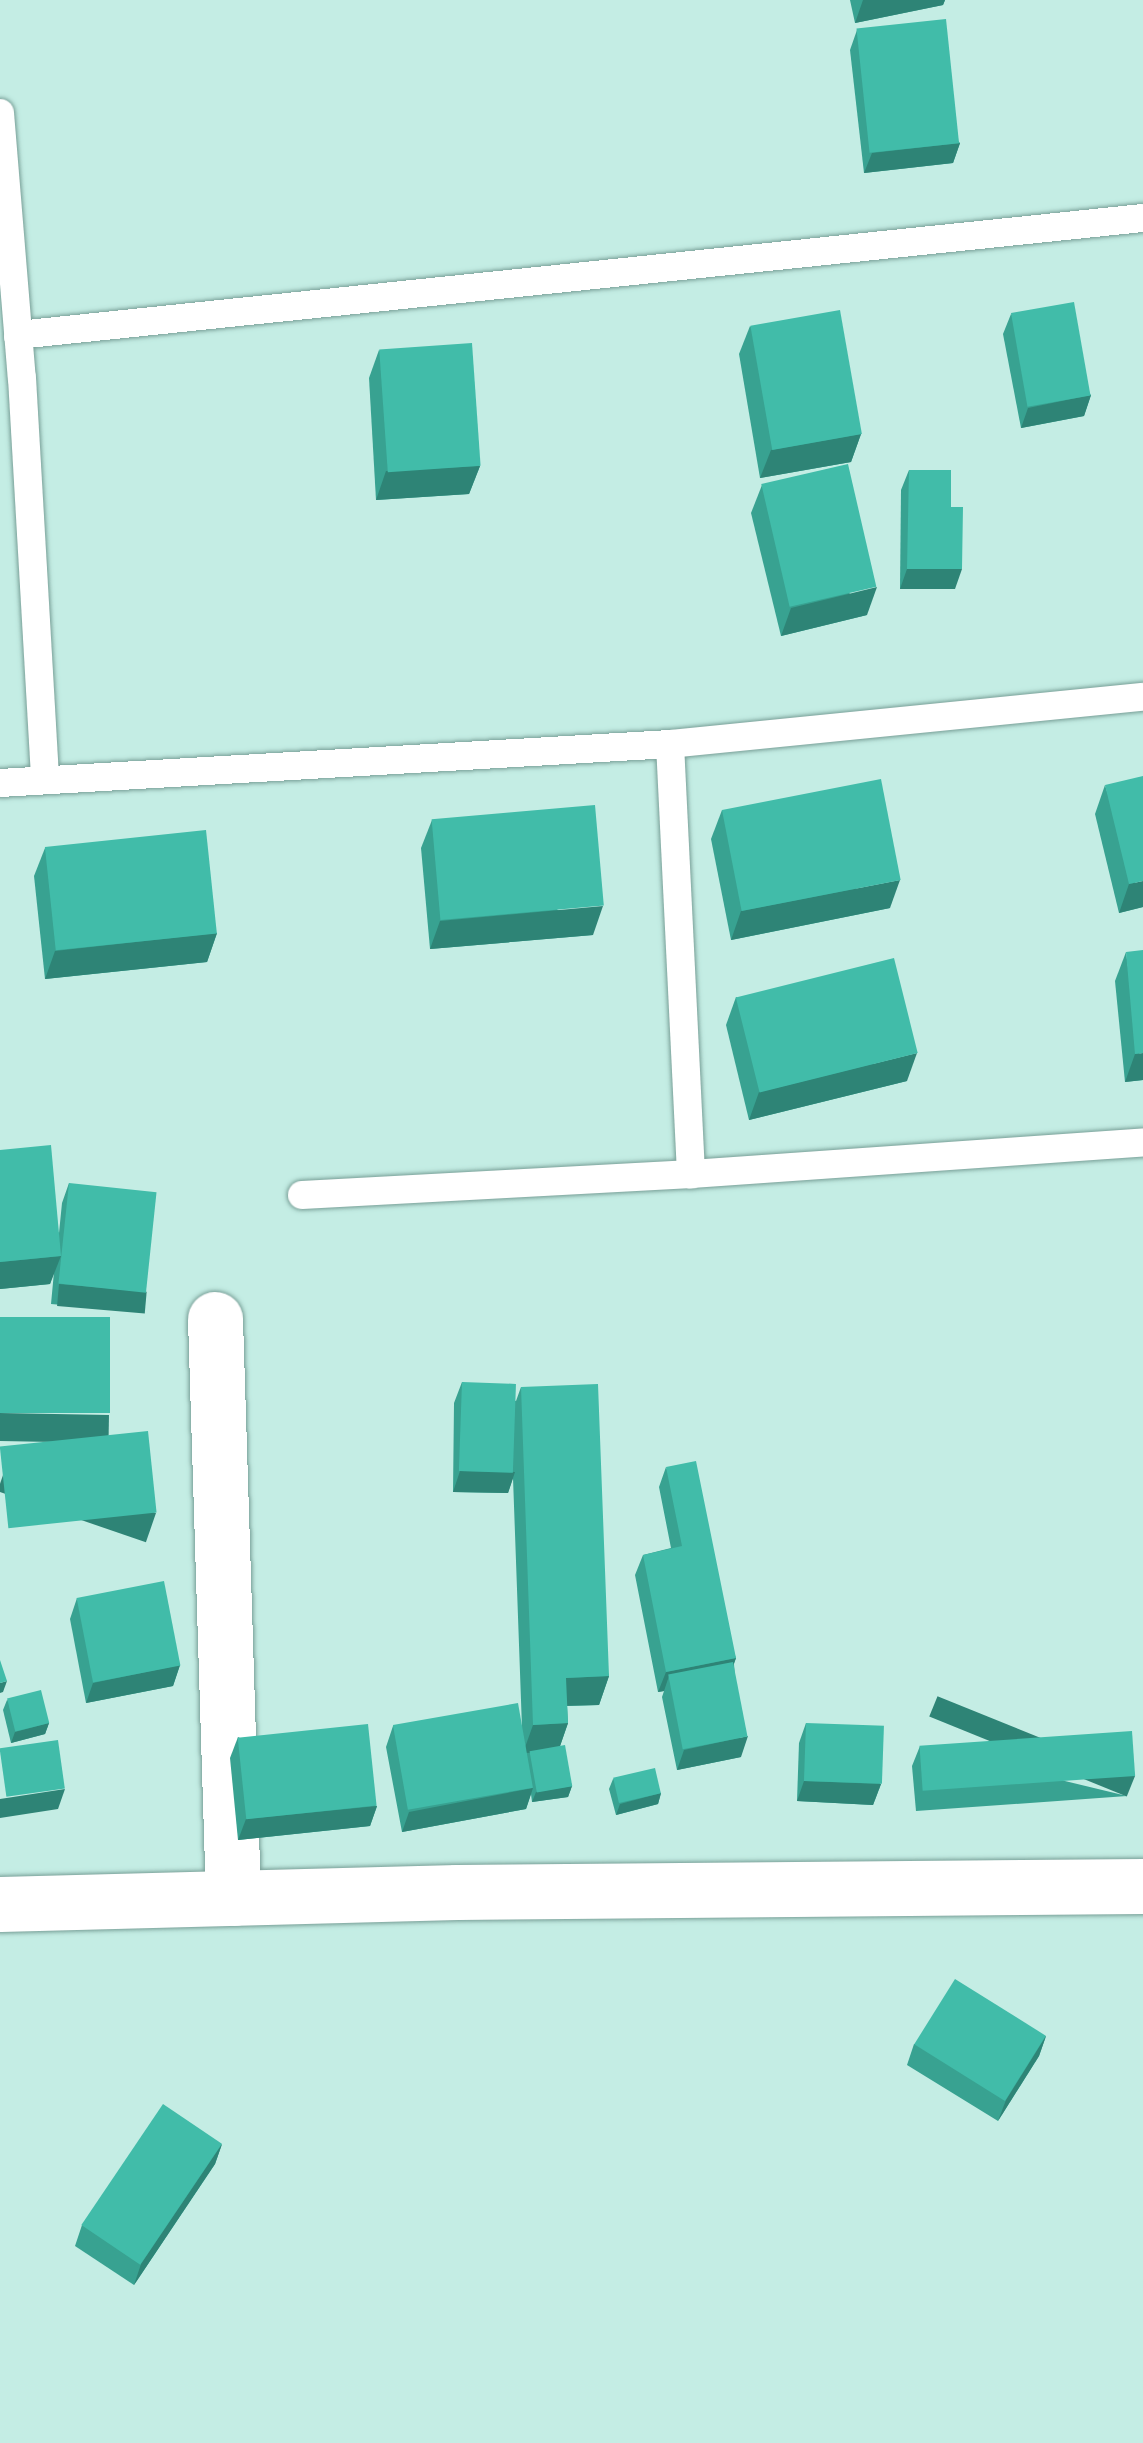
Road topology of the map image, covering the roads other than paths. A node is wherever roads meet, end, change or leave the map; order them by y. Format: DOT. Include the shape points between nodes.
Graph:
graph roads {
  1 [pos="0,113"];
  2 [pos="1143,218"];
  3 [pos="18,335"];
  4 [pos="1143,697"];
  5 [pos="670,744"];
  6 [pos="45,779"];
  7 [pos="0,783"];
  8 [pos="1143,1142"];
  9 [pos="691,1174"];
  10 [pos="302,1196"];
  11 [pos="216,1318"];
  12 [pos="1143,1886"];
  13 [pos="233,1898"];
  14 [pos="0,1904"];
  1 -- 3 [label="lane"];
  2 -- 3 [label="lane"];
  3 -- 6 [label="lane"];
  4 -- 5 [label="lane"];
  5 -- 6 [label="lane"];
  5 -- 9 [label="lane"];
  6 -- 7 [label="lane"];
  8 -- 9 [label="lane"];
  9 -- 10 [label="lane"];
  11 -- 13 [label="street"];
  12 -- 13 [label="street"];
  13 -- 14 [label="street"];
}
